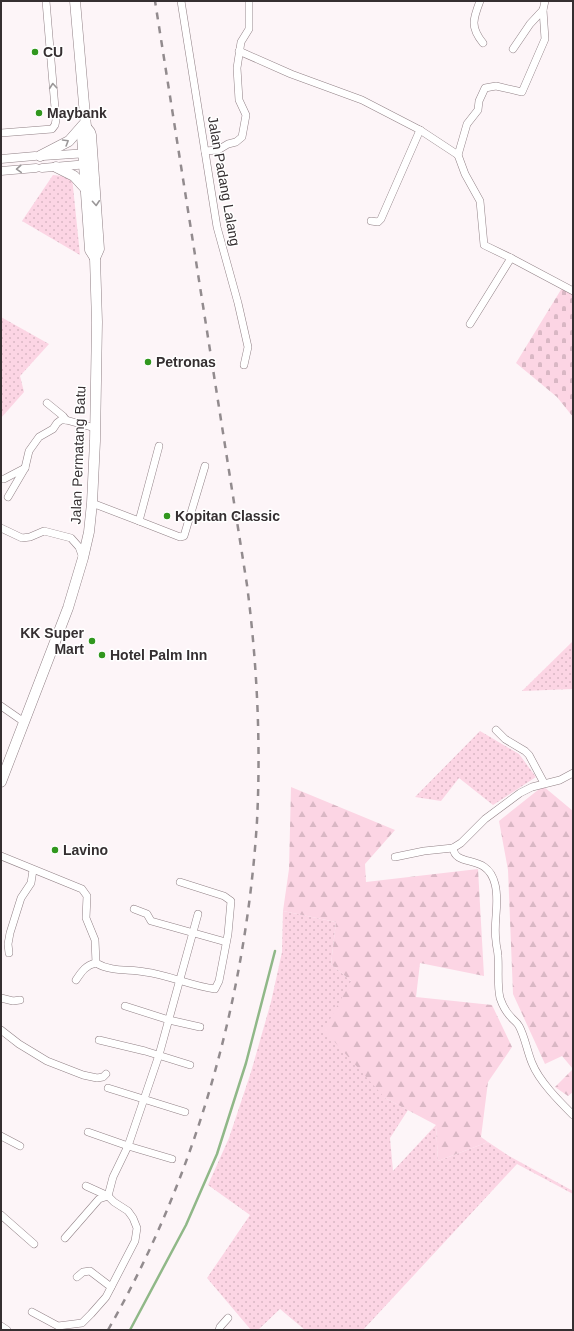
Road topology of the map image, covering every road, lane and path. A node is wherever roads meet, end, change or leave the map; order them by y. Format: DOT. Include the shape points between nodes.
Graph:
graph roads {
  1 [pos="46,1"];
  2 [pos="75,1"];
  3 [pos="181,1"];
  4 [pos="249,1"];
  5 [pos="480,1"];
  6 [pos="545,1"];
  7 [pos="543,10"];
  8 [pos="483,43"];
  9 [pos="513,49"];
  10 [pos="239,52"];
  11 [pos="85,124"];
  12 [pos="420,130"];
  13 [pos="1,133"];
  14 [pos="205,151"];
  15 [pos="88,153"];
  16 [pos="458,155"];
  17 [pos="38,156"];
  18 [pos="1,159"];
  19 [pos="88,164"];
  20 [pos="56,167"];
  21 [pos="1,171"];
  22 [pos="85,188"];
  23 [pos="371,221"];
  24 [pos="95,258"];
  25 [pos="511,258"];
  26 [pos="573,291"];
  27 [pos="470,324"];
  28 [pos="244,365"];
  29 [pos="47,404"];
  30 [pos="66,420"];
  31 [pos="95,428"];
  32 [pos="159,446"];
  33 [pos="205,466"];
  34 [pos="25,468"];
  35 [pos="1,479"];
  36 [pos="8,497"];
  37 [pos="92,503"];
  38 [pos="139,521"];
  39 [pos="1,528"];
  40 [pos="83,558"];
  41 [pos="1,706"];
  42 [pos="24,722"];
  43 [pos="496,730"];
  44 [pos="573,773"];
  45 [pos="1,782"];
  46 [pos="544,783"];
  47 [pos="453,848"];
  48 [pos="1,856"];
  49 [pos="395,857"];
  50 [pos="33,870"];
  51 [pos="180,882"];
  52 [pos="134,909"];
  53 [pos="198,914"];
  54 [pos="193,933"];
  55 [pos="226,942"];
  56 [pos="9,953"];
  57 [pos="96,963"];
  58 [pos="76,980"];
  59 [pos="180,981"];
  60 [pos="1,998"];
  61 [pos="20,1000"];
  62 [pos="125,1006"];
  63 [pos="169,1020"];
  64 [pos="200,1027"];
  65 [pos="1,1030"];
  66 [pos="99,1040"];
  67 [pos="159,1055"];
  68 [pos="190,1065"];
  69 [pos="106,1074"];
  70 [pos="108,1088"];
  71 [pos="144,1098"];
  72 [pos="184,1112"];
  73 [pos="573,1115"];
  74 [pos="88,1132"];
  75 [pos="1,1136"];
  76 [pos="20,1146"];
  77 [pos="128,1146"];
  78 [pos="172,1159"];
  79 [pos="86,1186"];
  80 [pos="108,1196"];
  81 [pos="1,1215"];
  82 [pos="65,1238"];
  83 [pos="34,1244"];
  84 [pos="77,1277"];
  85 [pos="111,1287"];
  86 [pos="32,1312"];
  87 [pos="228,1318"];
  88 [pos="1,1326"];
  89 [pos="7,1330"];
  90 [pos="219,1330"];
  13 -- 1 [label="street, one-way" via="52,129 55,125"];
  2 -- 11 [label="main road, Jalan Permatang Batu"];
  3 -- 14 [label="street, Jalan Padang Lalang"];
  4 -- 10 [label="street" via="249,29 243,37"];
  5 -- 8 [label="street" via="474,28"];
  6 -- 7 [label="street"];
  7 -- 9 [label="street"];
  7 -- 16 [label="street" via="545,39 522,92 496,86 485,88 478,110 467,124"];
  10 -- 12 [label="street" via="362,100"];
  10 -- 14 [label="street" via="239,100 246,115 242,137 218,150"];
  11 -- 15 [label="main road, Jalan Permatang Batu" via="82,136"];
  17 -- 11 [label="main road, one-way" via="69,141"];
  12 -- 16 [label="street"];
  12 -- 23 [label="street" via="381,219 378,222"];
  14 -- 28 [label="street, Jalan Padang Lalang" via="217,227 248,347"];
  15 -- 17 [label="street"];
  15 -- 19 [label="main road, Jalan Permatang Batu"];
  16 -- 25 [label="street" via="480,201 484,245"];
  17 -- 18 [label="street"];
  19 -- 20 [label="street"];
  19 -- 22 [label="main road, Jalan Permatang Batu"];
  19 -- 24 [label="main road, Jalan Permatang Batu, one-way" via="99,249"];
  20 -- 21 [label="street, one-way"];
  20 -- 22 [label="main road" via="74,176"];
  22 -- 24 [label="main road, Jalan Permatang Batu" via="90,250"];
  24 -- 31 [label="main road, Jalan Permatang Batu"];
  25 -- 26 [label="street"];
  25 -- 27 [label="street"];
  29 -- 30 [label="street"];
  30 -- 31 [label="street"];
  30 -- 34 [label="street" via="61,420 36,441 29,452"];
  31 -- 37 [label="main road, Jalan Permatang Batu"];
  32 -- 38 [label="street"];
  33 -- 38 [label="street" via="184,536 180,537"];
  34 -- 35 [label="street"];
  34 -- 36 [label="street"];
  37 -- 38 [label="street"];
  37 -- 40 [label="main road, Jalan Permatang Batu"];
  39 -- 40 [label="street" via="22,538 44,531 71,538 79,547"];
  40 -- 42 [label="main road, Jalan Permatang Batu" via="68,608"];
  41 -- 42 [label="street"];
  42 -- 45 [label="main road, Jalan Permatang Batu"];
  43 -- 46 [label="street" via="529,755"];
  44 -- 46 [label="street" via="560,780"];
  46 -- 47 [label="street" via="511,798"];
  47 -- 49 [label="street"];
  47 -- 73 [label="street" via="459,858 479,863 491,873 497,896 495,924 501,999 510,1016 518,1024 534,1068 554,1096"];
  48 -- 50 [label="street"];
  50 -- 56 [label="street" via="31,883 22,898 10,933"];
  50 -- 57 [label="street" via="82,890 87,896 86,918 95,940"];
  51 -- 55 [label="street" via="232,901"];
  52 -- 54 [label="street" via="147,914 151,921"];
  53 -- 54 [label="street"];
  54 -- 55 [label="street"];
  54 -- 59 [label="street"];
  55 -- 59 [label="street" via="219,981 215,989"];
  57 -- 58 [label="street" via="88,965"];
  57 -- 59 [label="street" via="103,967 145,972"];
  59 -- 63 [label="street"];
  60 -- 61 [label="street"];
  62 -- 63 [label="street"];
  63 -- 64 [label="street"];
  63 -- 67 [label="street"];
  65 -- 69 [label="street" via="47,1061 83,1075 97,1078"];
  66 -- 67 [label="street"];
  67 -- 68 [label="street"];
  67 -- 71 [label="street"];
  70 -- 71 [label="street"];
  71 -- 72 [label="street"];
  71 -- 77 [label="street"];
  74 -- 77 [label="street"];
  75 -- 76 [label="street"];
  77 -- 78 [label="street"];
  77 -- 80 [label="street" via="113,1176"];
  79 -- 80 [label="street"];
  80 -- 82 [label="street" via="99,1199"];
  80 -- 85 [label="street" via="128,1211 137,1228 135,1241"];
  81 -- 83 [label="street"];
  84 -- 85 [label="street" via="82,1272 90,1270"];
  85 -- 86 [label="street" via="106,1297 82,1323 58,1326"];
  87 -- 90 [label="street"];
  88 -- 89 [label="street"];
}
